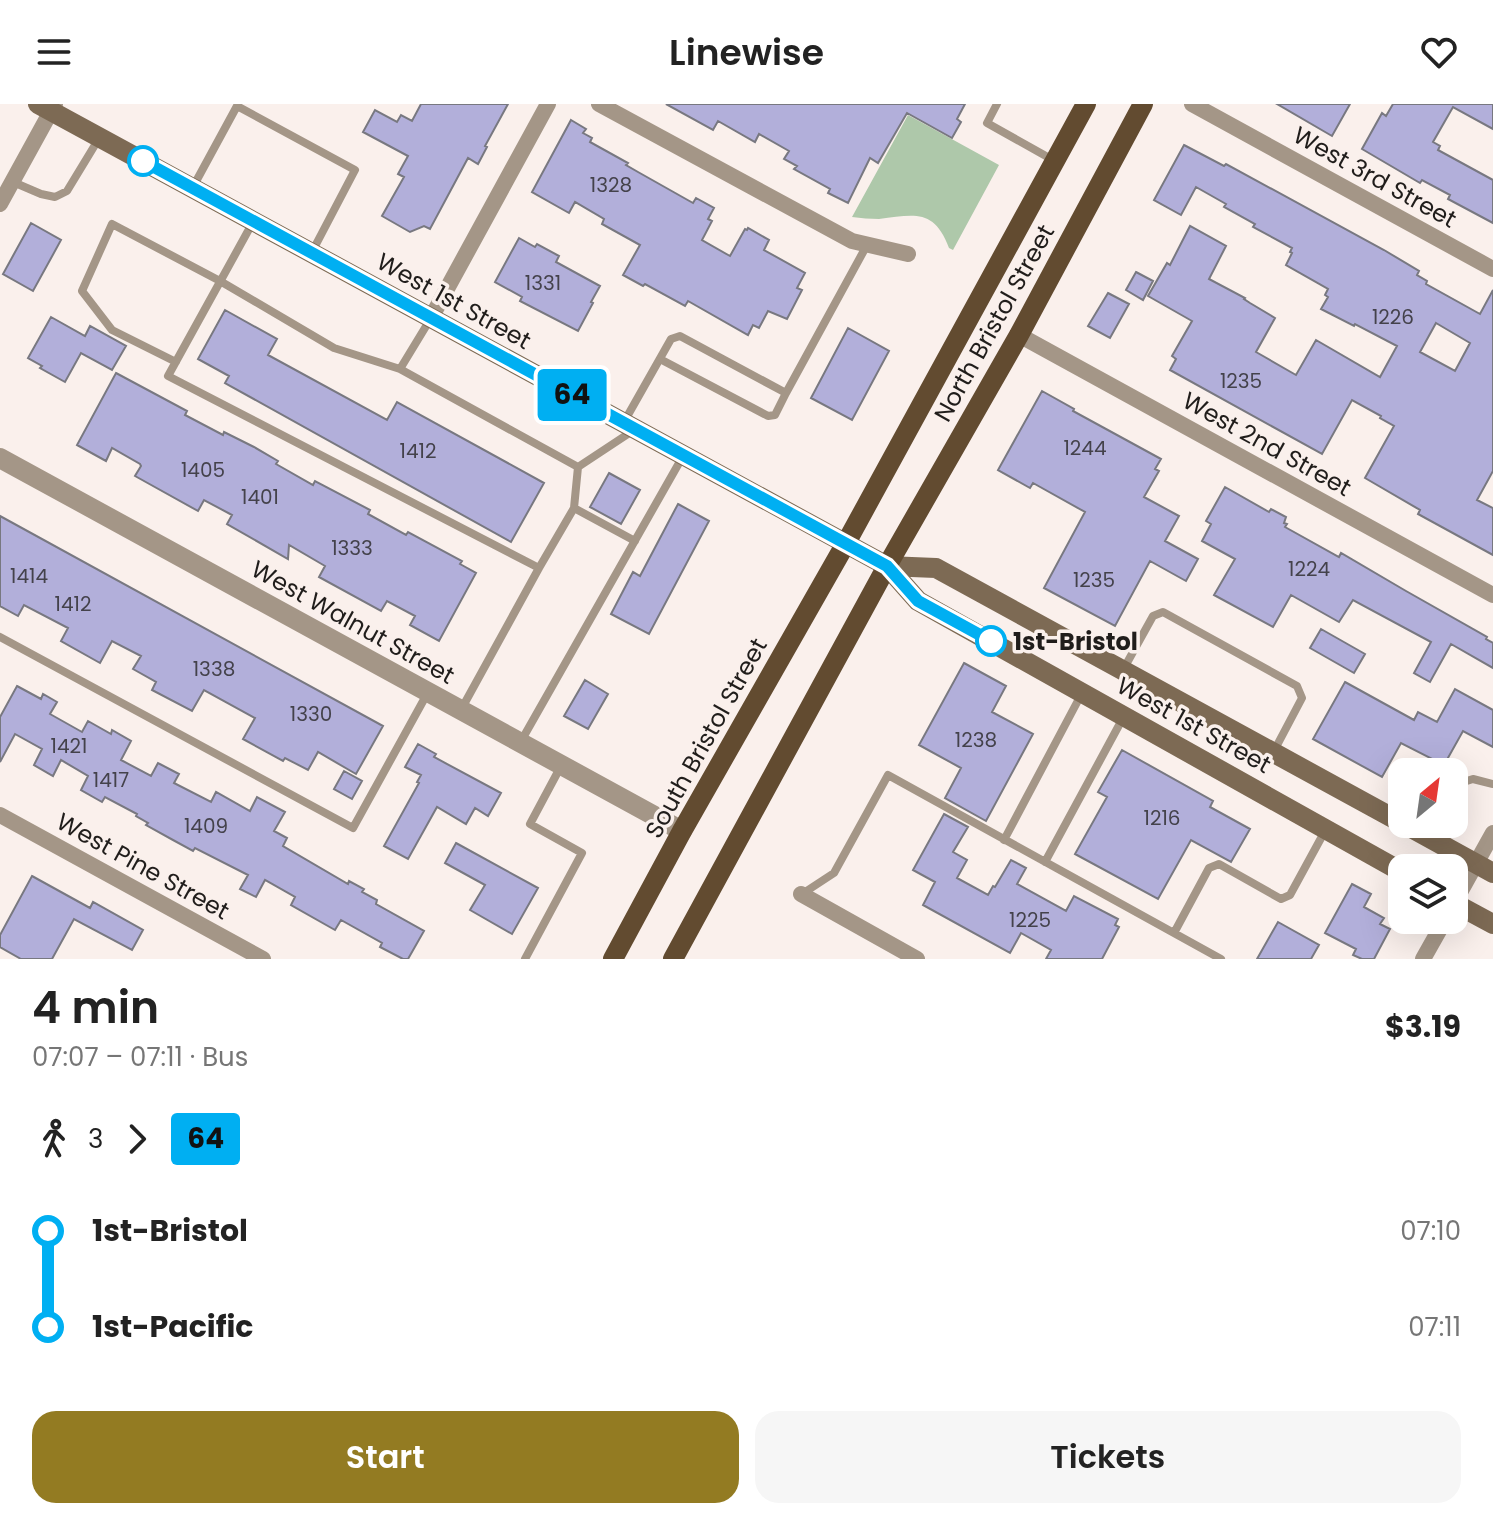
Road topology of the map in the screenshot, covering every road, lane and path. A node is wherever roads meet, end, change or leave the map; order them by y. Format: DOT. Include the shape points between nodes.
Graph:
graph roads {
  1 [pos="548,104"];
  2 [pos="599,104"];
  3 [pos="997,104"];
  4 [pos="1086,104"];
  5 [pos="1143,104"];
  6 [pos="1192,104"];
  7 [pos="48,106"];
  8 [pos="99,137"];
  9 [pos="1053,160"];
  10 [pos="12,181"];
  11 [pos="193,188"];
  12 [pos="0,204"];
  13 [pos="253,221"];
  14 [pos="867,245"];
  15 [pos="311,253"];
  16 [pos="908,254"];
  17 [pos="1493,269"];
  18 [pos="220,281"];
  19 [pos="431,318"];
  20 [pos="1019,335"];
  21 [pos="660,359"];
  22 [pos="176,362"];
  23 [pos="400,369"];
  24 [pos="786,393"];
  25 [pos="630,426"];
  26 [pos="684,455"];
  27 [pos="0,458"];
  28 [pos="578,467"];
  29 [pos="574,508"];
  30 [pos="635,541"];
  31 [pos="846,543"];
  32 [pos="887,566"];
  33 [pos="539,568"];
  34 [pos="1493,595"];
  35 [pos="0,637"];
  36 [pos="1123,671"];
  37 [pos="1082,692"];
  38 [pos="428,693"];
  39 [pos="460,711"];
  40 [pos="1124,716"];
  41 [pos="519,743"];
  42 [pos="1273,753"];
  43 [pos="561,765"];
  44 [pos="1468,781"];
  45 [pos="1493,784"];
  46 [pos="1388,816"];
  47 [pos="1,817"];
  48 [pos="1326,828"];
  49 [pos="682,831"];
  50 [pos="1493,833"];
  51 [pos="1429,838"];
  52 [pos="1004,840"];
  53 [pos="1045,862"];
  54 [pos="1388,864"];
  55 [pos="1484,868"];
  56 [pos="1468,887"];
  57 [pos="801,894"];
  58 [pos="1468,911"];
  59 [pos="1493,924"];
  60 [pos="1174,933"];
  61 [pos="1437,934"];
  62 [pos="263,959"];
  63 [pos="525,959"];
  64 [pos="613,959"];
  65 [pos="673,959"];
  66 [pos="917,959"];
  67 [pos="1221,959"];
  68 [pos="1423,959"];
  1 -- 19 [label="street"];
  2 -- 14 [label="street"];
  3 -- 9 [label="lane" via="987,123"];
  4 -- 9 [label="main road, North Bristol Street"];
  5 -- 20 [label="main road, North Bristol Street"];
  6 -- 17 [label="street, West 3rd Street"];
  7 -- 8 [label="main road, West 1st Street"];
  7 -- 10 [label="street"];
  8 -- 10 [label="lane" via="67,191 55,197"];
  8 -- 11 [label="main road, West 1st Street"];
  9 -- 31 [label="main road, North Bristol Street"];
  10 -- 12 [label="street"];
  11 -- 13 [label="main road, West 1st Street"];
  11 -- 15 [label="lane" via="237,106 355,170"];
  13 -- 15 [label="main road, West 1st Street"];
  13 -- 18 [label="lane"];
  14 -- 16 [label="street"];
  14 -- 24 [label="lane"];
  15 -- 19 [label="main road, West 1st Street"];
  18 -- 22 [label="lane"];
  18 -- 22 [label="lane" via="112,224 82,291 112,330"];
  18 -- 23 [label="lane" via="334,348"];
  19 -- 23 [label="lane"];
  19 -- 25 [label="main road, West 1st Street"];
  20 -- 32 [label="main road, North Bristol Street"];
  20 -- 34 [label="street, West 2nd Street"];
  21 -- 24 [label="lane" via="671,339 680,336"];
  21 -- 24 [label="lane" via="768,416 775,415"];
  21 -- 25 [label="lane"];
  22 -- 33 [label="lane" via="168,376"];
  23 -- 28 [label="lane"];
  25 -- 26 [label="main road, West 1st Street"];
  25 -- 28 [label="lane"];
  26 -- 30 [label="lane"];
  26 -- 31 [label="main road, West 1st Street"];
  27 -- 38 [label="street, West Walnut Street"];
  28 -- 29 [label="lane"];
  29 -- 30 [label="lane"];
  29 -- 33 [label="lane"];
  30 -- 41 [label="lane"];
  31 -- 32 [label="main road, West 1st Street"];
  31 -- 49 [label="main road, South Bristol Street"];
  32 -- 36 [label="main road, West 1st Street" via="936,568"];
  32 -- 37 [label="main road, West 1st Street" via="918,601"];
  32 -- 65 [label="main road"];
  33 -- 39 [label="lane"];
  35 -- 38 [label="lane" via="353,828"];
  36 -- 42 [label="main road, West 1st Street"];
  36 -- 42 [label="lane" via="1153,616 1163,612 1297,686 1302,698"];
  37 -- 40 [label="main road, West 1st Street"];
  37 -- 52 [label="lane"];
  38 -- 39 [label="street, West Walnut Street"];
  39 -- 41 [label="street, West Walnut Street"];
  40 -- 48 [label="main road, West 1st Street"];
  40 -- 53 [label="lane"];
  41 -- 43 [label="street, West Walnut Street"];
  42 -- 46 [label="main road, West 1st Street"];
  43 -- 49 [label="street, West Walnut Street"];
  43 -- 63 [label="lane" via="530,824 582,853"];
  44 -- 45 [label="lane"];
  47 -- 62 [label="street, West Pine Street"];
  48 -- 54 [label="main road, West 1st Street"];
  48 -- 60 [label="lane" via="1290,895 1281,899 1219,864 1209,868"];
  49 -- 64 [label="main road, South Bristol Street"];
  50 -- 55 [label="street"];
  51 -- 55 [label="main road, West 1st Street"];
  52 -- 53 [label="lane"];
  52 -- 57 [label="lane" via="888,775 834,873"];
  53 -- 60 [label="lane"];
  55 -- 56 [label="street"];
  57 -- 66 [label="street"];
  58 -- 59 [label="main road"];
  60 -- 67 [label="lane"];
  61 -- 68 [label="street"];
}
